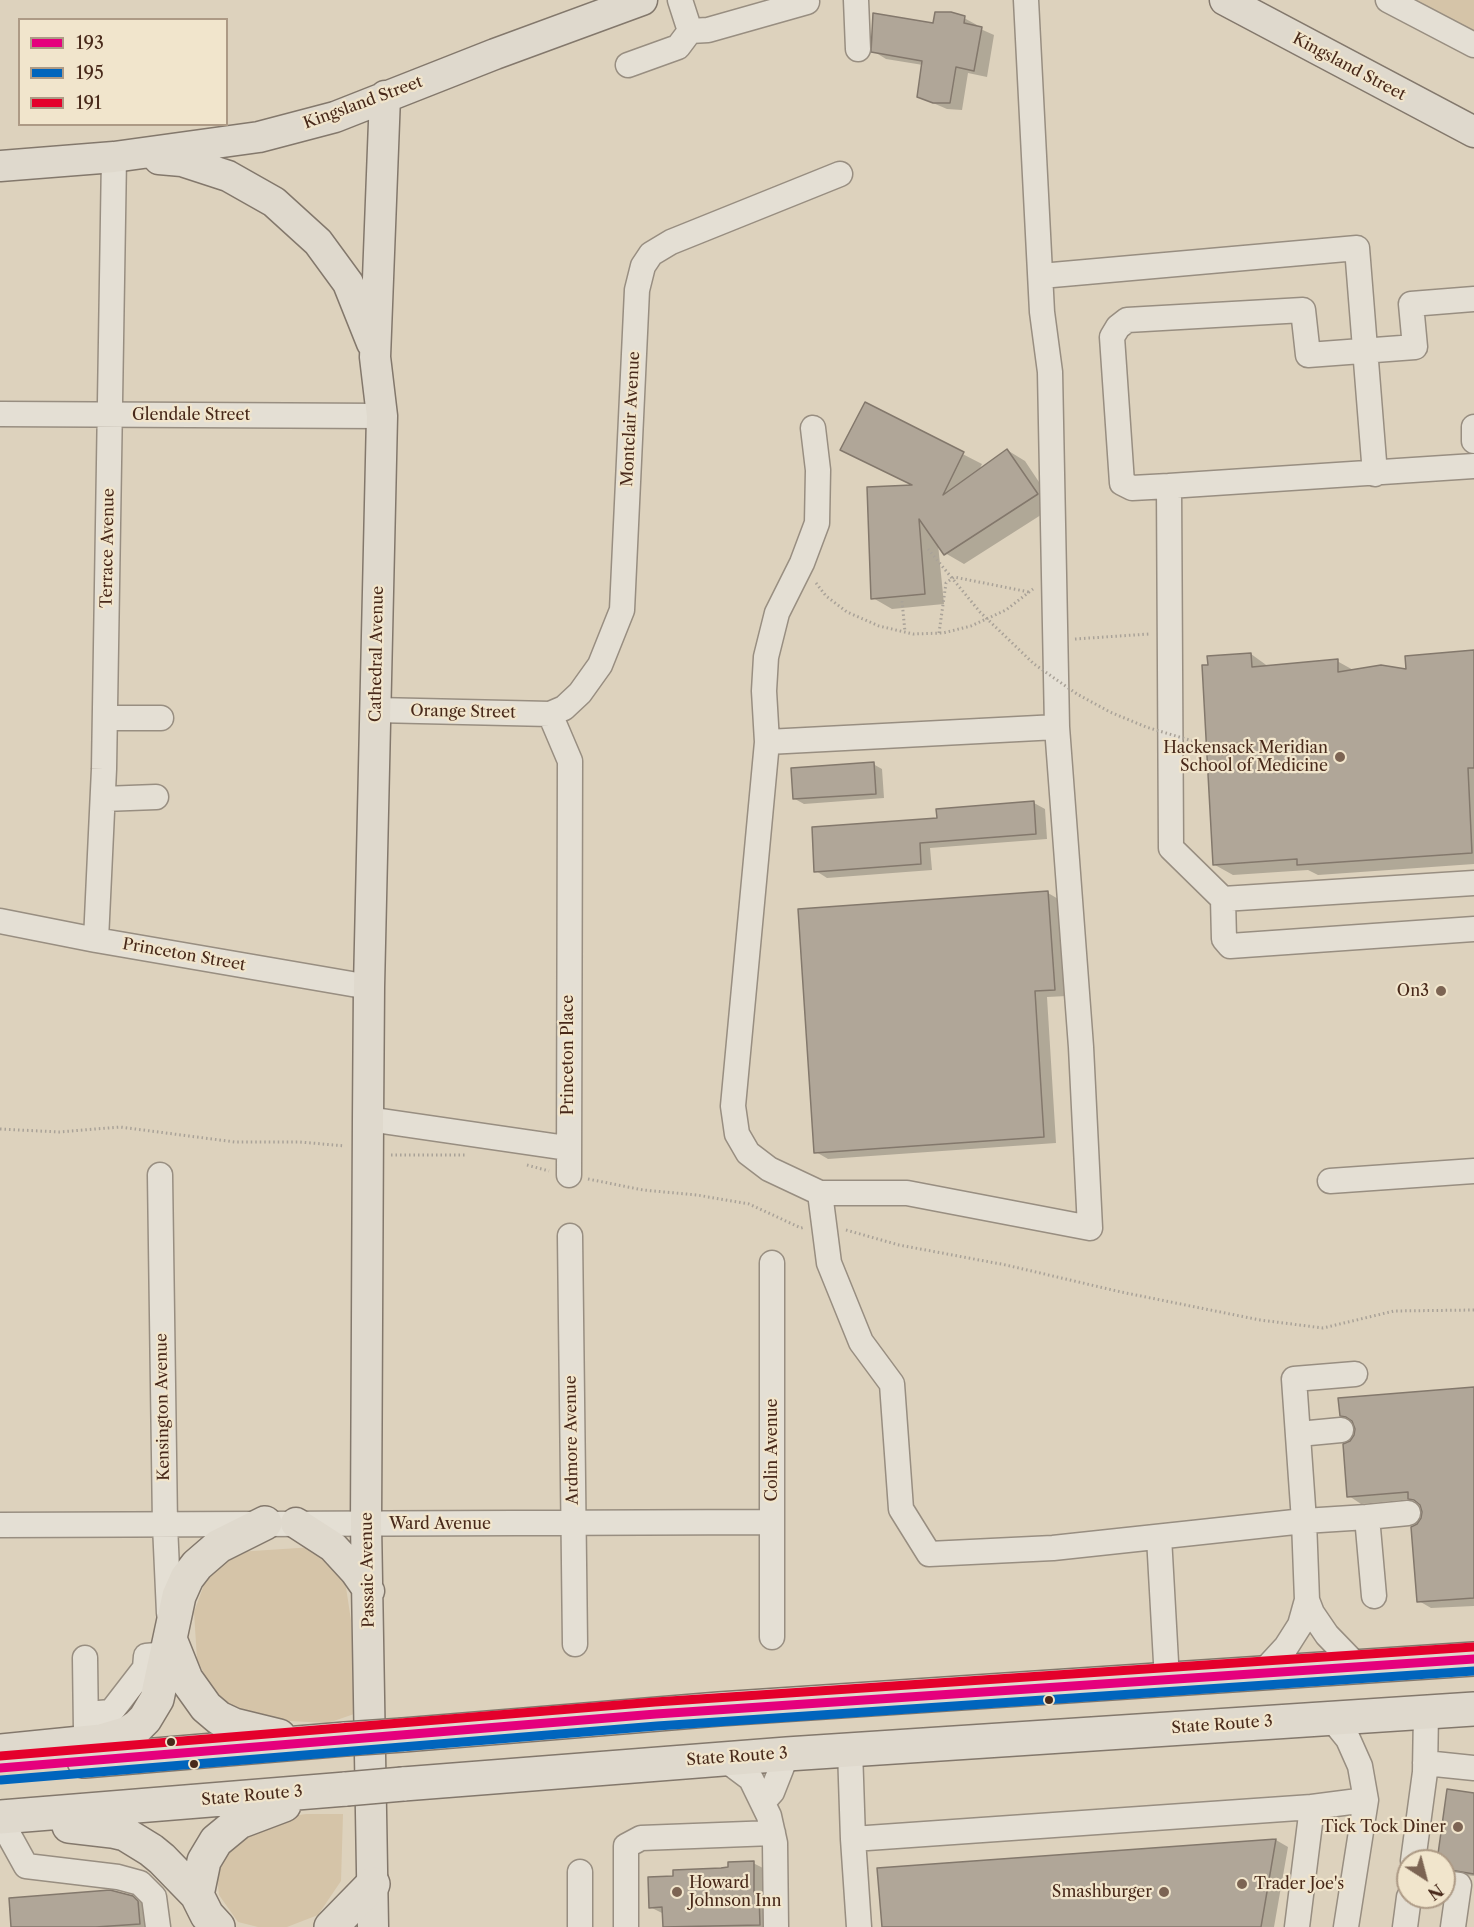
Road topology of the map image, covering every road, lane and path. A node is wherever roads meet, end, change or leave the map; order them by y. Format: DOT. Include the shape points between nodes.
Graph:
graph roads {
  1 [pos="642,0"];
  2 [pos="680,0"];
  3 [pos="856,0"];
  4 [pos="1026,0"];
  5 [pos="1226,0"];
  6 [pos="1388,0"];
  7 [pos="807,2"];
  8 [pos="690,31"];
  9 [pos="1474,45"];
  10 [pos="858,49"];
  11 [pos="628,65"];
  12 [pos="385,96"];
  13 [pos="1474,132"];
  14 [pos="114,157"];
  15 [pos="0,166"];
  16 [pos="840,174"];
  17 [pos="1041,276"];
  18 [pos="1474,299"];
  19 [pos="1365,350"];
  20 [pos="375,357"];
  21 [pos="0,414"];
  22 [pos="110,415"];
  23 [pos="382,416"];
  24 [pos="1474,427"];
  25 [pos="813,428"];
  26 [pos="1474,441"];
  27 [pos="1474,466"];
  28 [pos="1375,474"];
  29 [pos="1169,486"];
  30 [pos="928,549"];
  31 [pos="802,563"];
  32 [pos="1054,573"];
  33 [pos="1029,592"];
  34 [pos="902,601"];
  35 [pos="905,632"];
  36 [pos="1168,632"];
  37 [pos="939,633"];
  38 [pos="1055,640"];
  39 [pos="376,710"];
  40 [pos="550,714"];
  41 [pos="105,718"];
  42 [pos="160,718"];
  43 [pos="1057,727"];
  44 [pos="767,742"];
  45 [pos="1206,745"];
  46 [pos="156,797"];
  47 [pos="103,799"];
  48 [pos="1474,883"];
  49 [pos="1223,899"];
  50 [pos="0,921"];
  51 [pos="1474,929"];
  52 [pos="96,939"];
  53 [pos="369,987"];
  54 [pos="368,1119"];
  55 [pos="0,1129"];
  56 [pos="350,1147"];
  57 [pos="567,1148"];
  58 [pos="387,1155"];
  59 [pos="466,1155"];
  60 [pos="517,1161"];
  61 [pos="1474,1171"];
  62 [pos="160,1175"];
  63 [pos="569,1175"];
  64 [pos="1330,1181"];
  65 [pos="819,1193"];
  66 [pos="368,1213"];
  67 [pos="824,1223"];
  68 [pos="570,1236"];
  69 [pos="772,1263"];
  70 [pos="1474,1310"];
  71 [pos="1355,1374"];
  72 [pos="1341,1430"];
  73 [pos="1299,1434"];
  74 [pos="1408,1513"];
  75 [pos="1367,1517"];
  76 [pos="1304,1521"];
  77 [pos="772,1522"];
  78 [pos="280,1523"];
  79 [pos="573,1523"];
  80 [pos="366,1524"];
  81 [pos="0,1525"];
  82 [pos="165,1525"];
  83 [pos="1159,1537"];
  84 [pos="369,1591"];
  85 [pos="1374,1596"];
  86 [pos="1307,1600"];
  87 [pos="772,1637"];
  88 [pos="575,1644"];
  89 [pos="168,1647"];
  90 [pos="85,1658"];
  91 [pos="1474,1659"];
  92 [pos="1358,1667"];
  93 [pos="1262,1673"];
  94 [pos="1167,1680"];
  95 [pos="1474,1709"];
  96 [pos="1426,1712"];
  97 [pos="1331,1718"];
  98 [pos="86,1728"];
  99 [pos="345,1739"];
  100 [pos="850,1750"];
  101 [pos="0,1751"];
  102 [pos="787,1754"];
  103 [pos="723,1758"];
  104 [pos="1425,1762"];
  105 [pos="0,1768"];
  106 [pos="1474,1768"];
  107 [pos="346,1789"];
  108 [pos="1365,1800"];
  109 [pos="763,1802"];
  110 [pos="1312,1808"];
  111 [pos="0,1818"];
  112 [pos="773,1833"];
  113 [pos="853,1839"];
  114 [pos="1414,1849"];
  115 [pos="580,1872"];
  116 [pos="1456,1885"];
  117 [pos="197,1895"];
  118 [pos="373,1905"];
  119 [pos="1456,1906"];
  120 [pos="1407,1909"];
  121 [pos="1456,1909"];
  122 [pos="158,1927"];
  123 [pos="218,1927"];
  124 [pos="331,1927"];
  125 [pos="580,1927"];
  126 [pos="626,1927"];
  127 [pos="776,1927"];
  128 [pos="859,1927"];
  129 [pos="1297,1927"];
  130 [pos="1346,1927"];
  131 [pos="1405,1927"];
  132 [pos="1453,1927"];
  1 -- 12 [label="main road, Kingsland Street"];
  2 -- 8 [label="street"];
  3 -- 10 [label="street"];
  4 -- 17 [label="street"];
  5 -- 13 [label="main road, Kingsland Street"];
  6 -- 9 [label="street"];
  7 -- 8 [label="street" via="708,30"];
  8 -- 11 [label="street" via="678,47"];
  12 -- 14 [label="main road, Kingsland Street" via="335,117 259,137"];
  12 -- 20 [label="main road, Cathedral Avenue"];
  14 -- 15 [label="main road, Kingsland Street"];
  14 -- 20 [label="main road" via="182,161 228,176 274,202 318,242 348,283"];
  14 -- 22 [label="street, Terrace Avenue"];
  16 -- 40 [label="street, Montclair Avenue" via="670,242 651,254 643,266 638,290 622,610 600,665 580,693 564,708"];
  17 -- 19 [label="street" via="1358,248"];
  17 -- 32 [label="street" via="1050,372"];
  18 -- 19 [label="street" via="1411,304 1415,346"];
  19 -- 28 [label="street"];
  19 -- 29 [label="street" via="1308,355 1303,310 1127,320 1112,337 1122,483 1132,488"];
  20 -- 23 [label="main road, Cathedral Avenue"];
  21 -- 22 [label="street, Glendale Street"];
  22 -- 23 [label="street, Glendale Street"];
  22 -- 41 [label="street, Terrace Avenue"];
  23 -- 39 [label="main road, Cathedral Avenue"];
  24 -- 26 [label="street"];
  25 -- 31 [label="street" via="818,470 817,523"];
  27 -- 28 [label="street"];
  28 -- 29 [label="street"];
  29 -- 36 [label="street"];
  30 -- 45 [label="path, bridge" via="980,612 1034,664 1110,712"];
  31 -- 35 [label="path" via="826,596 847,612"];
  31 -- 44 [label="street" via="777,613 766,657"];
  32 -- 33 [label="path"];
  32 -- 38 [label="street"];
  33 -- 37 [label="path" via="1006,610 971,626"];
  33 -- 37 [label="path" via="954,577 946,583"];
  34 -- 35 [label="path"];
  35 -- 37 [label="path"];
  36 -- 38 [label="path"];
  36 -- 49 [label="street" via="1171,848"];
  38 -- 43 [label="street"];
  39 -- 40 [label="street, Orange Street"];
  39 -- 53 [label="main road, Cathedral Avenue"];
  40 -- 57 [label="street, Princeton Place" via="570,761"];
  41 -- 42 [label="street"];
  41 -- 47 [label="street, Terrace Avenue"];
  43 -- 44 [label="street"];
  43 -- 65 [label="street" via="1090,1228 907,1193"];
  44 -- 65 [label="street" via="733,1106 737,1134 748,1153 769,1169"];
  46 -- 47 [label="street"];
  47 -- 52 [label="street, Terrace Avenue"];
  48 -- 49 [label="street"];
  49 -- 51 [label="street" via="1224,939 1230,946"];
  50 -- 52 [label="street, Princeton Street"];
  52 -- 53 [label="street, Princeton Street"];
  53 -- 54 [label="main road, Cathedral Avenue"];
  54 -- 57 [label="street"];
  54 -- 66 [label="main road, Cathedral Avenue"];
  55 -- 56 [label="path" via="59,1132 120,1127 235,1142"];
  57 -- 63 [label="street"];
  58 -- 59 [label="path"];
  60 -- 63 [label="path"];
  61 -- 64 [label="street"];
  62 -- 82 [label="street, Kensington Avenue"];
  63 -- 67 [label="path" via="643,1190 697,1194 749,1204 801,1228"];
  65 -- 67 [label="street"];
  66 -- 80 [label="main road, Passaic Avenue"];
  67 -- 70 [label="path" via="899,1245 1006,1264 1260,1320 1323,1328 1394,1311"];
  67 -- 83 [label="street" via="829,1263 861,1342 892,1384 901,1509 929,1554 1053,1548"];
  68 -- 79 [label="street, Ardmore Avenue"];
  69 -- 77 [label="street, Colin Avenue"];
  71 -- 73 [label="street" via="1294,1379"];
  72 -- 73 [label="street"];
  73 -- 76 [label="street"];
  74 -- 75 [label="street"];
  75 -- 76 [label="street"];
  75 -- 85 [label="street"];
  76 -- 83 [label="street"];
  76 -- 86 [label="street"];
  77 -- 79 [label="street, Ward Avenue"];
  77 -- 87 [label="street, Colin Avenue"];
  78 -- 80 [label="street, Ward Avenue"];
  78 -- 82 [label="street, Ward Avenue"];
  78 -- 84 [label="main road" via="333,1547"];
  78 -- 89 [label="highway" via="219,1546 197,1565 179,1596"];
  79 -- 80 [label="street, Ward Avenue"];
  79 -- 88 [label="street, Ardmore Avenue"];
  80 -- 84 [label="main road, Passaic Avenue"];
  81 -- 82 [label="street, Ward Avenue"];
  82 -- 89 [label="street, Kensington Avenue"];
  83 -- 94 [label="street"];
  84 -- 118 [label="main road, Passaic Avenue"];
  86 -- 92 [label="street" via="1327,1635"];
  86 -- 93 [label="street" via="1300,1625"];
  89 -- 98 [label="highway" via="157,1699 146,1719 128,1733 101,1741"];
  89 -- 99 [label="highway" via="206,1707 219,1718 279,1736"];
  90 -- 98 [label="street"];
  91 -- 92 [label="highway"];
  92 -- 93 [label="highway"];
  93 -- 94 [label="highway"];
  94 -- 99 [label="highway, bridge"];
  95 -- 96 [label="highway, State Route 3"];
  96 -- 97 [label="highway, State Route 3"];
  96 -- 104 [label="street"];
  97 -- 100 [label="highway, State Route 3"];
  97 -- 108 [label="street" via="1348,1739 1360,1766"];
  98 -- 101 [label="highway"];
  99 -- 105 [label="highway"];
  100 -- 102 [label="highway, State Route 3"];
  100 -- 113 [label="street"];
  102 -- 103 [label="highway, State Route 3"];
  102 -- 109 [label="street" via="772,1792"];
  103 -- 107 [label="highway, State Route 3, bridge"];
  103 -- 109 [label="street" via="751,1779"];
  104 -- 106 [label="street"];
  104 -- 114 [label="street"];
  107 -- 111 [label="highway, State Route 3"];
  107 -- 117 [label="highway" via="270,1809 239,1822 210,1850"];
  108 -- 110 [label="street"];
  108 -- 130 [label="street"];
  109 -- 112 [label="street"];
  110 -- 113 [label="street"];
  110 -- 129 [label="street"];
  111 -- 117 [label="highway" via="125,1834 162,1859"];
  111 -- 122 [label="street" via="26,1866 140,1883 154,1897"];
  112 -- 126 [label="street" via="641,1838 626,1846"];
  112 -- 127 [label="street"];
  113 -- 128 [label="street"];
  115 -- 125 [label="street"];
  116 -- 119 [label="street"];
  117 -- 123 [label="highway"];
  118 -- 124 [label="highway"];
  120 -- 131 [label="street"];
  121 -- 132 [label="street"];
}
